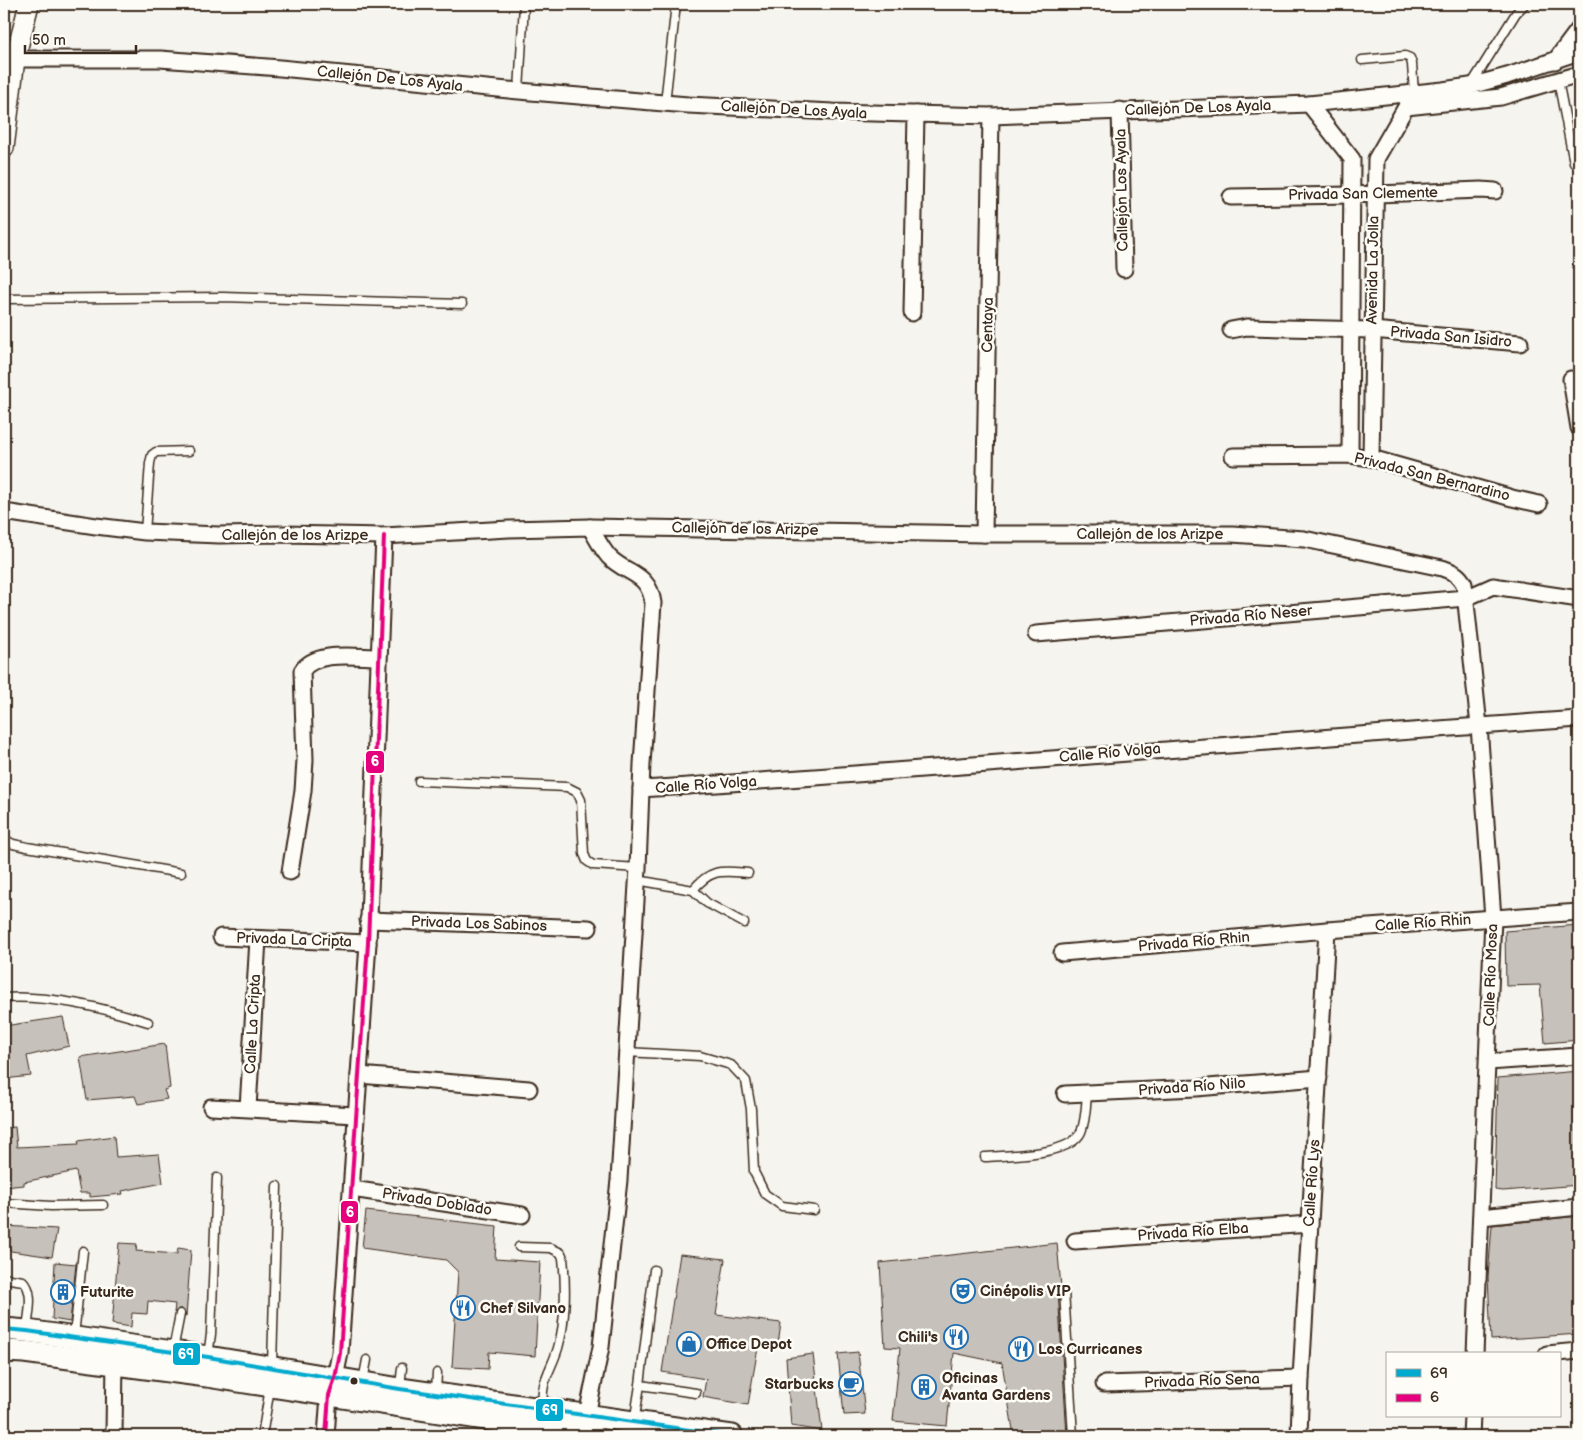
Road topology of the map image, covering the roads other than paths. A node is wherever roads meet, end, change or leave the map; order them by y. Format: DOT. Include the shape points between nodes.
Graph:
graph roads {
  1 [pos="29,4"];
  2 [pos="524,4"];
  3 [pos="676,4"];
  4 [pos="1525,4"];
  5 [pos="1579,29"];
  6 [pos="1579,52"];
  7 [pos="10,59"];
  8 [pos="1362,60"];
  9 [pos="1555,61"];
  10 [pos="1579,74"];
  11 [pos="1558,80"];
  12 [pos="1470,86"];
  13 [pos="520,91"];
  14 [pos="1414,93"];
  15 [pos="666,103"];
  16 [pos="1309,104"];
  17 [pos="1406,107"];
  18 [pos="1120,110"];
  19 [pos="916,114"];
  20 [pos="991,116"];
  21 [pos="4,148"];
  22 [pos="1352,159"];
  23 [pos="1376,159"];
  24 [pos="1574,162"];
  25 [pos="1495,192"];
  26 [pos="1375,194"];
  27 [pos="1352,195"];
  28 [pos="1231,197"];
  29 [pos="1124,269"];
  30 [pos="4,299"];
  31 [pos="462,304"];
  32 [pos="912,312"];
  33 [pos="1351,329"];
  34 [pos="1231,330"];
  35 [pos="1372,330"];
  36 [pos="1520,343"];
  37 [pos="1571,379"];
  38 [pos="1579,428"];
  39 [pos="189,451"];
  40 [pos="1350,455"];
  41 [pos="1233,456"];
  42 [pos="1371,458"];
  43 [pos="1540,504"];
  44 [pos="4,512"];
  45 [pos="590,527"];
  46 [pos="145,532"];
  47 [pos="984,534"];
  48 [pos="384,536"];
  49 [pos="1466,598"];
  50 [pos="1579,599"];
  51 [pos="1036,634"];
  52 [pos="378,657"];
  53 [pos="1579,719"];
  54 [pos="1479,726"];
  55 [pos="419,781"];
  56 [pos="641,789"];
  57 [pos="4,839"];
  58 [pos="290,872"];
  59 [pos="181,873"];
  60 [pos="748,873"];
  61 [pos="637,874"];
  62 [pos="693,890"];
  63 [pos="1579,912"];
  64 [pos="1493,918"];
  65 [pos="368,920"];
  66 [pos="744,923"];
  67 [pos="589,928"];
  68 [pos="1327,930"];
  69 [pos="221,937"];
  70 [pos="258,938"];
  71 [pos="368,943"];
  72 [pos="1062,953"];
  73 [pos="4,998"];
  74 [pos="148,1022"];
  75 [pos="626,1052"];
  76 [pos="1579,1056"];
  77 [pos="1488,1062"];
  78 [pos="359,1075"];
  79 [pos="1319,1078"];
  80 [pos="529,1089"];
  81 [pos="1087,1093"];
  82 [pos="1065,1094"];
  83 [pos="211,1107"];
  84 [pos="248,1108"];
  85 [pos="355,1115"];
  86 [pos="985,1157"];
  87 [pos="217,1178"];
  88 [pos="277,1186"];
  89 [pos="352,1189"];
  90 [pos="4,1203"];
  91 [pos="103,1205"];
  92 [pos="1579,1207"];
  93 [pos="814,1210"];
  94 [pos="522,1215"];
  95 [pos="1481,1217"];
  96 [pos="1310,1224"];
  97 [pos="1076,1241"];
  98 [pos="519,1247"];
  99 [pos="84,1251"];
  100 [pos="654,1270"];
  101 [pos="4,1278"];
  102 [pos="1064,1291"];
  103 [pos="180,1314"];
  104 [pos="4,1330"];
  105 [pos="21,1343"];
  106 [pos="73,1348"];
  107 [pos="1579,1351"];
  108 [pos="172,1352"];
  109 [pos="1475,1352"];
  110 [pos="1560,1353"];
  111 [pos="115,1354"];
  112 [pos="367,1360"];
  113 [pos="208,1366"];
  114 [pos="271,1377"];
  115 [pos="1301,1378"];
  116 [pos="1104,1384"];
  117 [pos="640,1385"];
  118 [pos="332,1386"];
  119 [pos="361,1392"];
  120 [pos="696,1393"];
  121 [pos="1472,1418"];
  122 [pos="545,1425"];
  123 [pos="588,1429"];
  124 [pos="633,1429"];
  125 [pos="657,1431"];
  126 [pos="700,1434"];
  127 [pos="114,1436"];
  128 [pos="262,1436"];
  129 [pos="326,1436"];
  130 [pos="732,1436"];
  131 [pos="1073,1436"];
  132 [pos="1299,1436"];
  133 [pos="1471,1436"];
  1 -- 7 [label="street"];
  2 -- 13 [label="lane"];
  3 -- 15 [label="lane"];
  4 -- 12 [label="lane"];
  5 -- 9 [label="street"];
  6 -- 9 [label="street, Callejón De Los Ayala"];
  7 -- 13 [label="street, Callejón De Los Ayala" via="160,59"];
  7 -- 21 [label="street"];
  8 -- 14 [label="lane" via="1410,58"];
  9 -- 11 [label="street"];
  9 -- 12 [label="street, Callejón De Los Ayala"];
  10 -- 11 [label="street"];
  11 -- 17 [label="street" via="1501,97"];
  11 -- 24 [label="lane"];
  12 -- 14 [label="street, Callejón De Los Ayala"];
  13 -- 15 [label="street, Callejón De Los Ayala"];
  14 -- 16 [label="street, Callejón De Los Ayala"];
  14 -- 17 [label="street, Avenida La Jolla"];
  15 -- 19 [label="street, Callejón De Los Ayala"];
  16 -- 18 [label="street, Callejón De Los Ayala"];
  16 -- 22 [label="street"];
  17 -- 23 [label="street, Avenida La Jolla"];
  18 -- 20 [label="street, Callejón De Los Ayala"];
  18 -- 29 [label="street, Callejón Los Ayala"];
  19 -- 20 [label="street, Callejón De Los Ayala"];
  19 -- 32 [label="street"];
  20 -- 47 [label="street, Centaya"];
  22 -- 23 [label="street"];
  22 -- 27 [label="street, Avenida La Jolla"];
  23 -- 26 [label="street, Avenida La Jolla"];
  25 -- 26 [label="street, Privada San Clemente"];
  26 -- 27 [label="street, Privada San Clemente"];
  26 -- 35 [label="street, Avenida La Jolla"];
  27 -- 28 [label="street, Privada San Clemente"];
  27 -- 33 [label="street, Avenida La Jolla"];
  30 -- 31 [label="lane" via="222,298"];
  33 -- 34 [label="street, Privada San Isidro" via="1248,327"];
  33 -- 35 [label="street, Privada San Isidro"];
  33 -- 40 [label="street, Avenida La Jolla"];
  35 -- 36 [label="street, Privada San Isidro"];
  35 -- 42 [label="street, Avenida La Jolla"];
  37 -- 38 [label="street"];
  39 -- 46 [label="lane" via="156,452 152,456"];
  40 -- 41 [label="street, Privada San Bernardino"];
  40 -- 42 [label="street, Privada San Bernardino"];
  42 -- 43 [label="street, Privada San Bernardino"];
  44 -- 46 [label="street, Callejón de los Arizpe"];
  45 -- 47 [label="street, Callejón de los Arizpe"];
  45 -- 48 [label="street, Callejón de los Arizpe"];
  45 -- 56 [label="street" via="610,558 642,578 652,594"];
  46 -- 48 [label="street, Callejón de los Arizpe"];
  47 -- 49 [label="street, Callejón de los Arizpe" via="1232,534 1304,540 1442,568 1460,577"];
  48 -- 52 [label="street"];
  49 -- 50 [label="street, Privada Río Neser" via="1493,586"];
  49 -- 51 [label="street, Privada Río Neser"];
  49 -- 54 [label="street, Calle Río Mosa"];
  52 -- 58 [label="street" via="325,657 309,663 302,671 305,760"];
  52 -- 65 [label="street"];
  53 -- 54 [label="street, Calle Río Volga"];
  54 -- 56 [label="street, Calle Río Volga"];
  54 -- 64 [label="street, Calle Río Mosa"];
  55 -- 61 [label="lane" via="567,788 577,792 581,800 586,860 593,865"];
  56 -- 61 [label="street"];
  57 -- 59 [label="lane" via="27,847"];
  60 -- 62 [label="lane" via="722,871 703,878"];
  61 -- 62 [label="lane"];
  61 -- 75 [label="street"];
  62 -- 66 [label="lane" via="707,903"];
  63 -- 64 [label="street, Calle Río Rhin"];
  64 -- 68 [label="street, Calle Río Rhin"];
  64 -- 77 [label="street, Calle Río Mosa"];
  65 -- 67 [label="street, Privada Los Sabinos"];
  65 -- 71 [label="street"];
  68 -- 72 [label="street, Privada Río Rhin"];
  68 -- 79 [label="street, Calle Río Lys"];
  69 -- 70 [label="street, Privada La Cripta"];
  70 -- 71 [label="street, Privada La Cripta"];
  70 -- 84 [label="street, Calle La Cripta"];
  71 -- 78 [label="street"];
  73 -- 74 [label="lane" via="51,1000"];
  75 -- 93 [label="lane" via="700,1056 731,1065 746,1081 751,1109 754,1172 765,1194 782,1206"];
  75 -- 123 [label="street" via="619,1180"];
  76 -- 77 [label="street"];
  77 -- 95 [label="street, Calle Río Mosa"];
  78 -- 80 [label="street"];
  78 -- 85 [label="street"];
  79 -- 81 [label="street, Privada Río Nilo"];
  79 -- 96 [label="street, Calle Río Lys"];
  81 -- 82 [label="street, Privada Río Nilo"];
  81 -- 86 [label="lane" via="1081,1133 1066,1146 1048,1152"];
  83 -- 84 [label="street"];
  84 -- 85 [label="street"];
  85 -- 89 [label="street"];
  87 -- 113 [label="lane"];
  88 -- 114 [label="lane"];
  89 -- 94 [label="street, Privada Doblado"];
  89 -- 118 [label="street" via="351,1258 340,1353"];
  90 -- 91 [label="lane"];
  92 -- 95 [label="street"];
  95 -- 109 [label="street, Calle Río Mosa"];
  96 -- 97 [label="street, Privada Río Elba"];
  96 -- 115 [label="street, Calle Río Lys"];
  98 -- 122 [label="lane" via="550,1248 561,1253 563,1258 564,1315 558,1349 543,1387"];
  99 -- 106 [label="lane"];
  100 -- 117 [label="lane"];
  101 -- 105 [label="lane" via="23,1281 30,1294"];
  102 -- 131 [label="lane"];
  103 -- 108 [label="lane"];
  104 -- 105 [label="main road"];
  105 -- 106 [label="main road"];
  106 -- 111 [label="main road"];
  107 -- 110 [label="street"];
  108 -- 111 [label="main road"];
  108 -- 113 [label="main road"];
  111 -- 113 [label="main road"];
  111 -- 127 [label="street"];
  112 -- 119 [label="lane"];
  113 -- 114 [label="main road"];
  114 -- 118 [label="main road"];
  114 -- 128 [label="lane"];
  115 -- 116 [label="street, Privada Río Sena"];
  115 -- 132 [label="street, Calle Río Lys"];
  117 -- 120 [label="lane"];
  117 -- 124 [label="lane"];
  118 -- 119 [label="main road"];
  118 -- 129 [label="street"];
  119 -- 122 [label="main road" via="400,1388 436,1393"];
  121 -- 133 [label="street"];
  122 -- 123 [label="main road"];
  123 -- 124 [label="main road"];
  124 -- 125 [label="main road"];
  125 -- 126 [label="main road"];
  126 -- 130 [label="main road"];
}
